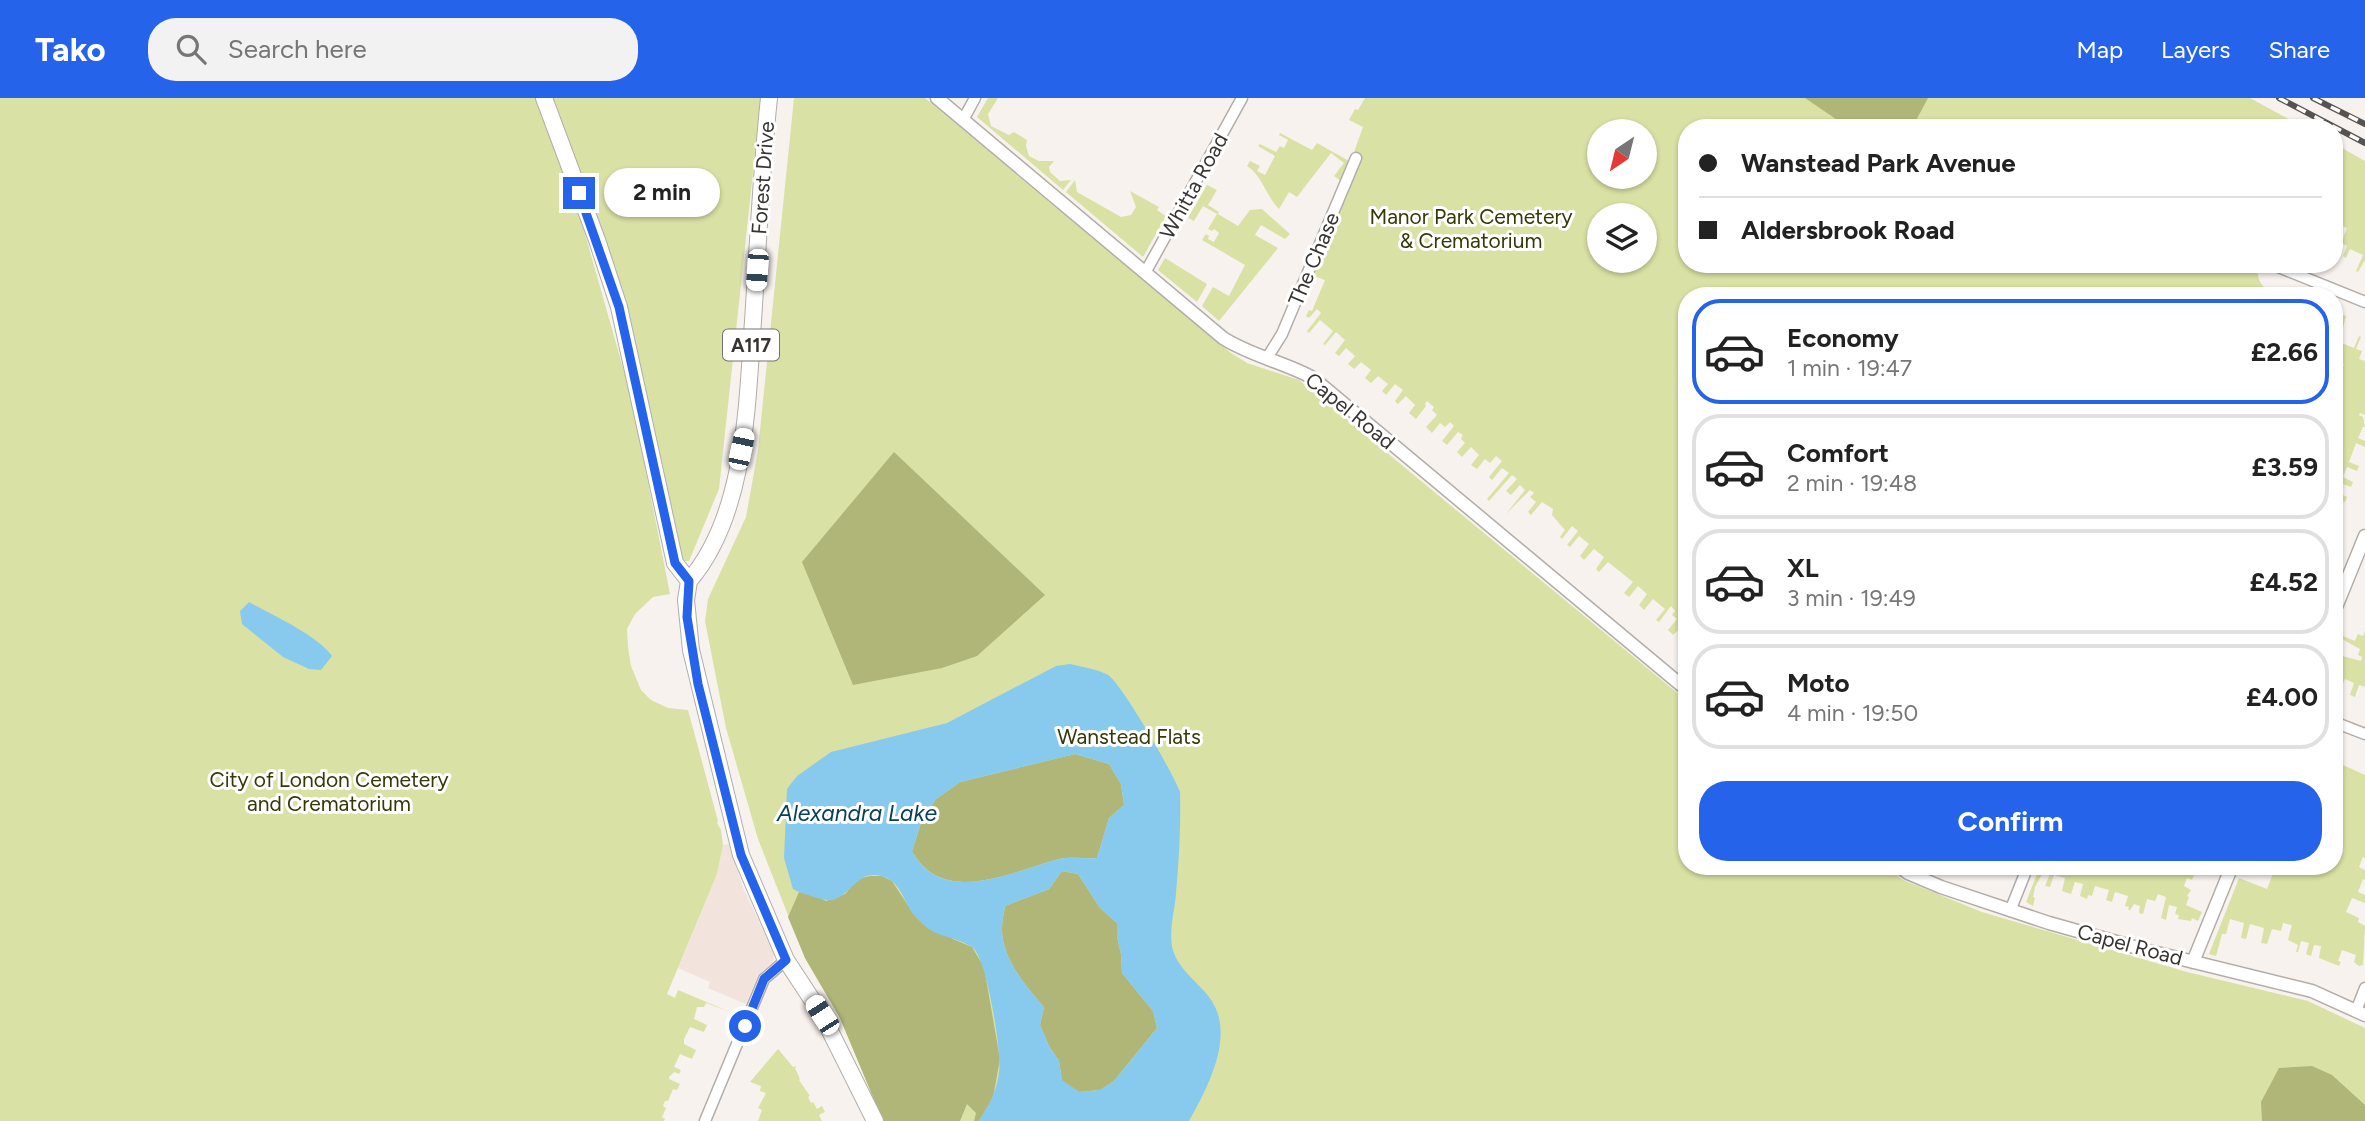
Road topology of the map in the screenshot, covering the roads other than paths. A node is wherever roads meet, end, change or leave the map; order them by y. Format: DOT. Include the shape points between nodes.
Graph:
graph roads {
  1 [pos="544,98"];
  2 [pos="769,98"];
  3 [pos="937,98"];
  4 [pos="975,98"];
  5 [pos="1242,98"];
  6 [pos="962,120"];
  7 [pos="1356,158"];
  8 [pos="1145,273"];
  9 [pos="2290,273"];
  10 [pos="2321,287"];
  11 [pos="2343,296"];
  12 [pos="2365,302"];
  13 [pos="1267,358"];
  14 [pos="2365,536"];
  15 [pos="689,581"];
  16 [pos="2343,590"];
  17 [pos="1678,682"];
  18 [pos="2343,725"];
  19 [pos="2365,734"];
  20 [pos="1916,875"];
  21 [pos="2024,875"];
  22 [pos="2228,875"];
  23 [pos="2010,911"];
  24 [pos="786,960"];
  25 [pos="2193,962"];
  26 [pos="2365,989"];
  27 [pos="2360,1013"];
  28 [pos="705,1121"];
  29 [pos="875,1121"];
  1 -- 15 [label="main road" via="619,307 675,563"];
  2 -- 15 [label="main road, Forest Drive / A117" via="745,428 726,511 710,551"];
  3 -- 6 [label="street, Capel Road"];
  4 -- 6 [label="street"];
  5 -- 8 [label="street, Whitta Road"];
  6 -- 8 [label="street, Capel Road"];
  7 -- 13 [label="street, The Chase" via="1282,334"];
  8 -- 13 [label="street, Capel Road" via="1223,338"];
  9 -- 10 [label="street"];
  11 -- 12 [label="street"];
  13 -- 17 [label="street, Capel Road" via="1313,377"];
  14 -- 16 [label="street"];
  15 -- 24 [label="main road" via="691,650 741,855"];
  18 -- 19 [label="street"];
  20 -- 23 [label="street, Capel Road"];
  21 -- 23 [label="street"];
  22 -- 25 [label="street"];
  23 -- 25 [label="street, Capel Road"];
  24 -- 28 [label="street" via="764,979"];
  24 -- 29 [label="main road" via="822,1015"];
  25 -- 27 [label="street, Capel Road" via="2312,991"];
  26 -- 27 [label="street"];
}
